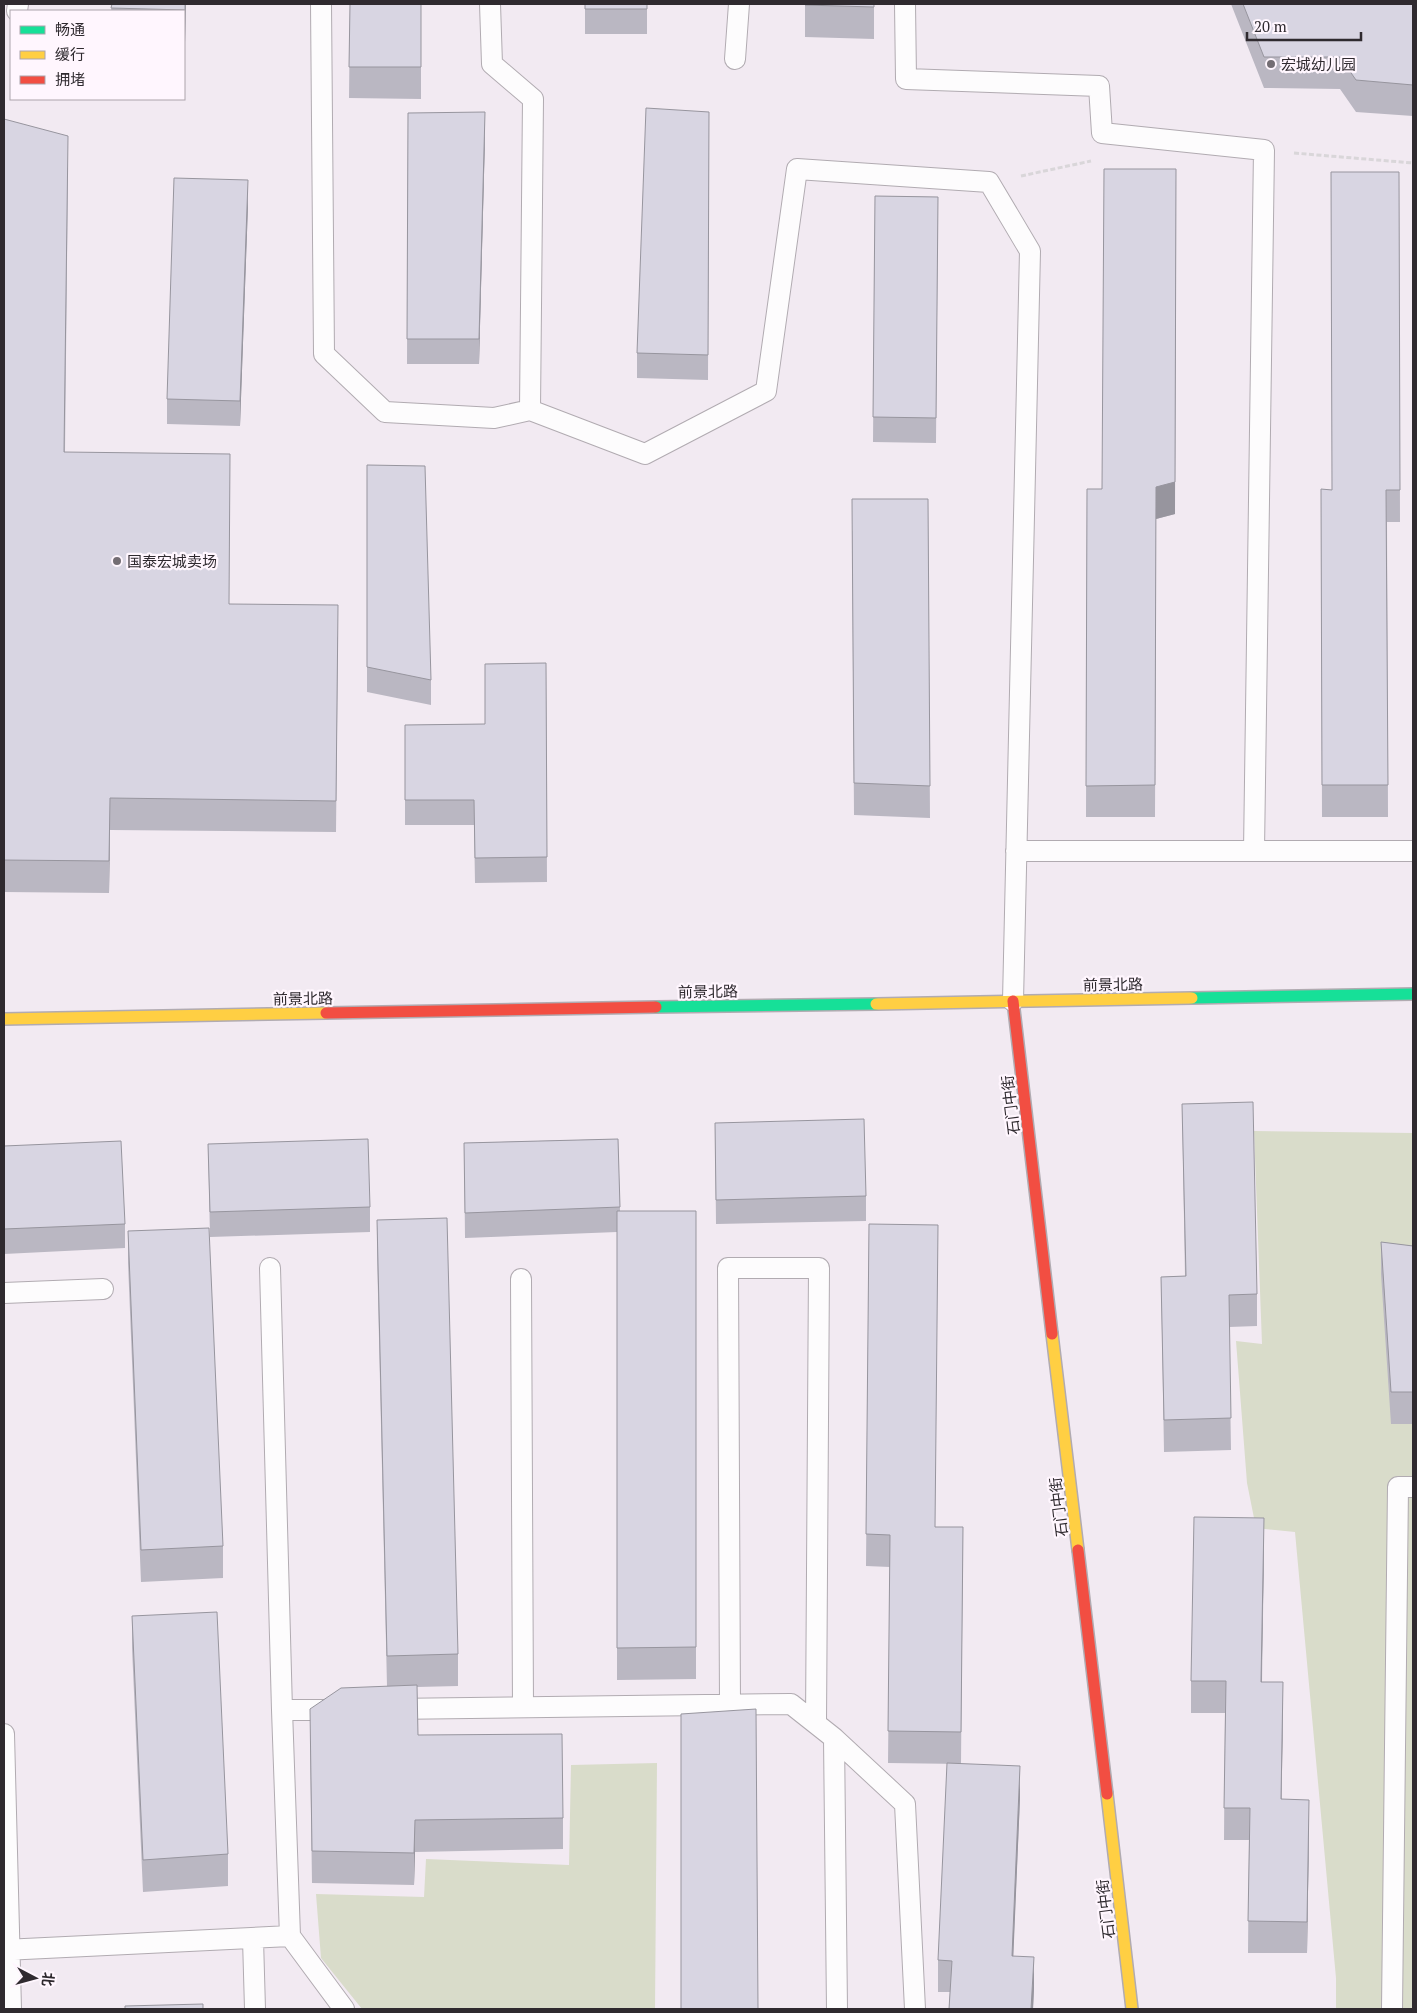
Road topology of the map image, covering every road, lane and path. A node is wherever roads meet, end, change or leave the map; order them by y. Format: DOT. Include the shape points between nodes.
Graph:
graph roads {
  1 [pos="321,4"];
  2 [pos="490,4"];
  3 [pos="739,4"];
  4 [pos="905,4"];
  5 [pos="735,59"];
  6 [pos="530,410"];
  7 [pos="1016,851"];
  8 [pos="1254,851"];
  9 [pos="1413,851"];
  10 [pos="1413,994"];
  11 [pos="1012,1001"];
  12 [pos="4,1019"];
  13 [pos="270,1268"];
  14 [pos="521,1279"];
  15 [pos="103,1289"];
  16 [pos="4,1293"];
  17 [pos="1413,1487"];
  18 [pos="730,1704"];
  19 [pos="523,1707"];
  20 [pos="282,1710"];
  21 [pos="816,1724"];
  22 [pos="4,1734"];
  23 [pos="834,1738"];
  24 [pos="290,1936"];
  25 [pos="253,1939"];
  26 [pos="7,1950"];
  27 [pos="11,2009"];
  28 [pos="255,2009"];
  29 [pos="344,2009"];
  30 [pos="838,2009"];
  31 [pos="915,2009"];
  32 [pos="1132,2009"];
  33 [pos="1392,2009"];
  1 -- 6 [label="lane" via="324,354 384,412 494,418"];
  2 -- 6 [label="lane" via="492,64 533,99"];
  3 -- 5 [label="lane"];
  4 -- 8 [label="lane" via="906,79 1098,86 1102,133 1264,150"];
  6 -- 7 [label="lane" via="645,454 766,391 797,169 989,182 1030,251"];
  7 -- 8 [label="lane"];
  7 -- 11 [label="lane"];
  8 -- 9 [label="lane"];
  10 -- 11 [label="street, 前景北路"];
  11 -- 12 [label="street, 前景北路"];
  11 -- 32 [label="street, 石门中街"];
  13 -- 20 [label="lane"];
  14 -- 19 [label="lane"];
  15 -- 16 [label="lane"];
  17 -- 33 [label="lane" via="1398,1487"];
  18 -- 19 [label="lane"];
  18 -- 21 [label="lane" via="791,1704"];
  18 -- 21 [label="lane" via="728,1268 819,1268"];
  19 -- 20 [label="lane"];
  20 -- 24 [label="lane"];
  21 -- 23 [label="lane"];
  22 -- 26 [label="lane"];
  23 -- 30 [label="lane"];
  23 -- 31 [label="lane" via="904,1804"];
  24 -- 25 [label="lane"];
  24 -- 29 [label="lane"];
  25 -- 26 [label="lane"];
  25 -- 28 [label="lane"];
  26 -- 27 [label="lane"];
}
